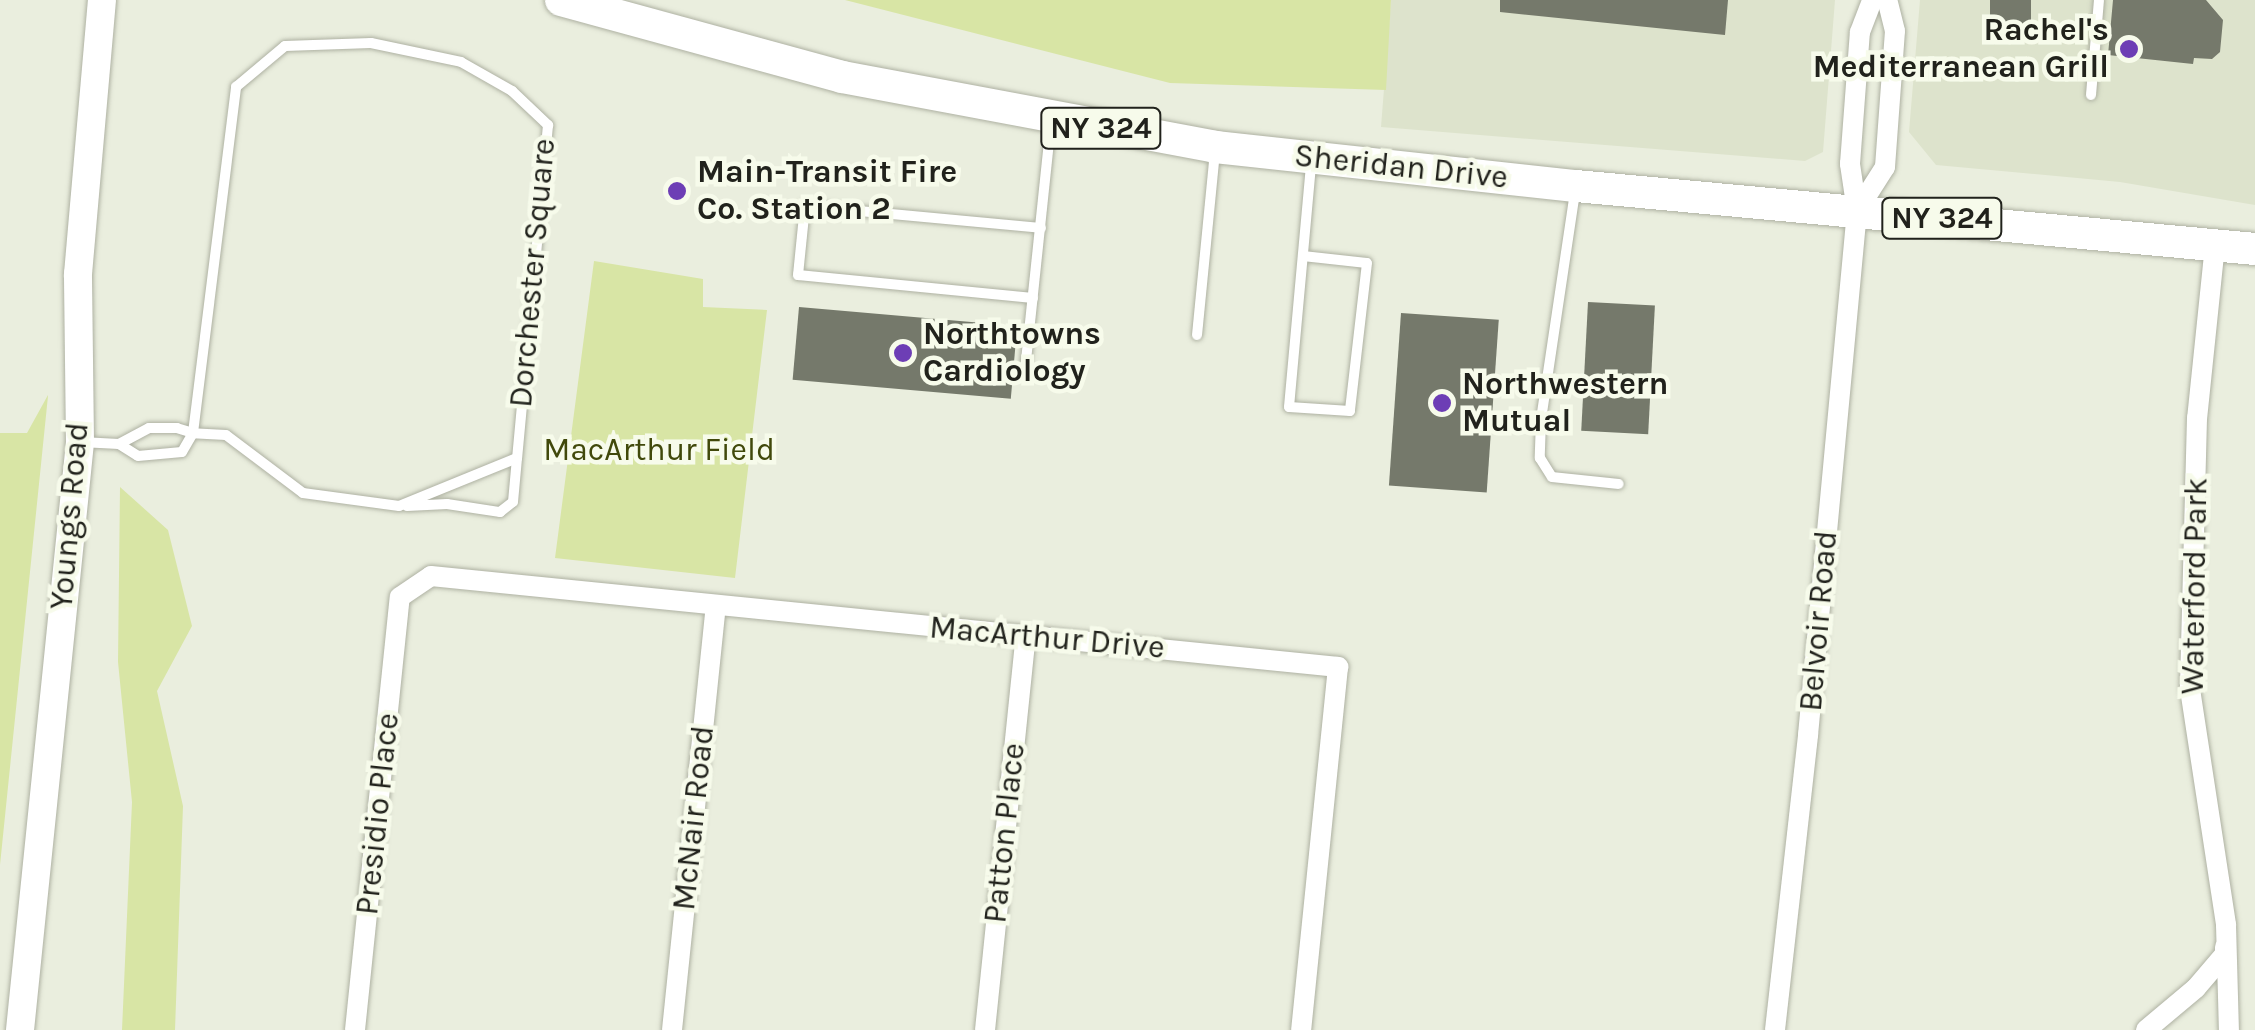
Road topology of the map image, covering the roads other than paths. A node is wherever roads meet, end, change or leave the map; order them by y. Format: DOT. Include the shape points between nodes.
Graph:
graph roads {
  1 [pos="102,0"];
  2 [pos="561,0"];
  3 [pos="1872,0"];
  4 [pos="1887,0"];
  5 [pos="2099,0"];
  6 [pos="2091,95"];
  7 [pos="1051,120"];
  8 [pos="1215,147"];
  9 [pos="1312,158"];
  10 [pos="1576,186"];
  11 [pos="1856,211"];
  12 [pos="1041,228"];
  13 [pos="2215,245"];
  14 [pos="2255,249"];
  15 [pos="1303,256"];
  16 [pos="1033,298"];
  17 [pos="1197,334"];
  18 [pos="1026,370"];
  19 [pos="193,433"];
  20 [pos="80,442"];
  21 [pos="119,444"];
  22 [pos="517,458"];
  23 [pos="1620,484"];
  24 [pos="399,506"];
  25 [pos="400,597"];
  26 [pos="716,607"];
  27 [pos="1026,636"];
  28 [pos="2226,925"];
  29 [pos="20,1030"];
  30 [pos="356,1030"];
  31 [pos="672,1030"];
  32 [pos="985,1030"];
  33 [pos="1300,1030"];
  34 [pos="1775,1030"];
  35 [pos="2146,1030"];
  36 [pos="2230,1030"];
  1 -- 20 [label="street, Youngs Road" via="78,274"];
  2 -- 7 [label="main road, Sheridan Drive / NY 324" via="842,77"];
  3 -- 11 [label="street, Belvoir Road" via="1860,32 1850,164"];
  4 -- 11 [label="street" via="1895,31 1884,167"];
  5 -- 6 [label="lane"];
  7 -- 8 [label="main road, Sheridan Drive / NY 324"];
  7 -- 12 [label="lane"];
  8 -- 9 [label="main road, Sheridan Drive / NY 324"];
  8 -- 17 [label="lane"];
  9 -- 10 [label="main road, Sheridan Drive / NY 324"];
  9 -- 15 [label="lane"];
  10 -- 11 [label="main road, Sheridan Drive / NY 324"];
  10 -- 23 [label="lane" via="1540,458 1552,476"];
  11 -- 13 [label="main road, Sheridan Drive / NY 324"];
  11 -- 34 [label="street, Belvoir Road"];
  12 -- 16 [label="lane"];
  12 -- 16 [label="lane" via="805,206 798,275"];
  13 -- 14 [label="main road, Sheridan Drive / NY 324"];
  13 -- 28 [label="street, Waterford Park" via="2197,418 2190,688"];
  15 -- 15 [label="lane" via="1289,407 1350,411 1367,263"];
  16 -- 18 [label="lane"];
  19 -- 21 [label="lane, Dorchester Square" via="149,428"];
  19 -- 21 [label="lane, Dorchester Square" via="182,452 138,456"];
  19 -- 22 [label="lane, Dorchester Square" via="236,88 285,46 371,43 460,62 512,91 548,125"];
  19 -- 24 [label="lane, Dorchester Square" via="226,435 303,493"];
  20 -- 21 [label="lane, Dorchester Square"];
  20 -- 29 [label="street, Youngs Road"];
  22 -- 24 [label="lane, Dorchester Square"];
  22 -- 24 [label="lane, Dorchester Square" via="512,502 500,512"];
  25 -- 26 [label="street, MacArthur Drive" via="431,576"];
  25 -- 30 [label="street, Presidio Place"];
  26 -- 27 [label="street, MacArthur Drive"];
  26 -- 31 [label="street, McNair Road"];
  27 -- 32 [label="street, Patton Place"];
  27 -- 33 [label="street, MacArthur Drive" via="1338,667"];
  28 -- 35 [label="street, Waterford Park" via="2225,954"];
  28 -- 36 [label="street, Waterford Park"];
}
